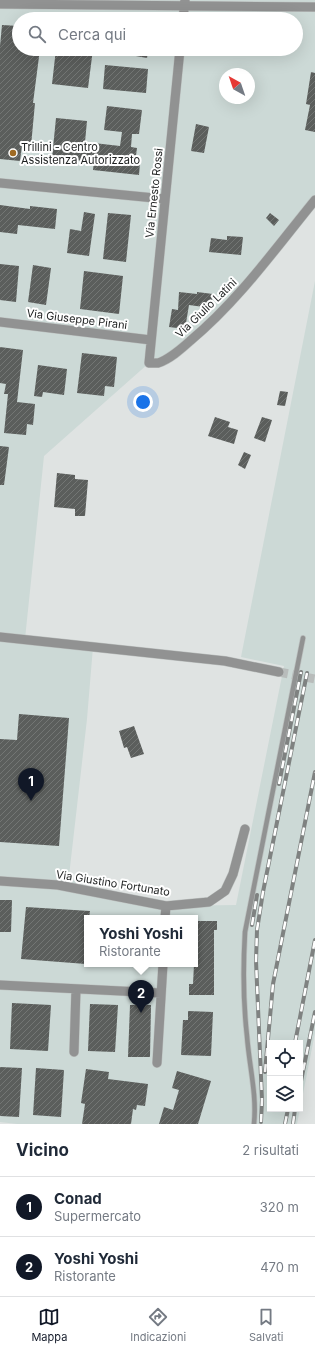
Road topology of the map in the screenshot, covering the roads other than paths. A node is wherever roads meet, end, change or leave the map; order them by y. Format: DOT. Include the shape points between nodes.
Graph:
graph roads {
  1 [pos="185,2"];
  2 [pos="0,4"];
  3 [pos="315,7"];
  4 [pos="184,12"];
  5 [pos="179,56"];
  6 [pos="0,183"];
  7 [pos="165,199"];
  8 [pos="315,200"];
  9 [pos="0,322"];
  10 [pos="151,340"];
  11 [pos="0,637"];
  12 [pos="303,638"];
  13 [pos="279,672"];
  14 [pos="244,829"];
  15 [pos="0,881"];
  16 [pos="166,906"];
  17 [pos="165,915"];
  18 [pos="163,967"];
  19 [pos="0,985"];
  20 [pos="76,989"];
  21 [pos="161,992"];
  22 [pos="74,1052"];
  23 [pos="158,1063"];
  24 [pos="254,1124"];
  1 -- 2 [label="street"];
  1 -- 3 [label="street"];
  1 -- 4 [label="street"];
  5 -- 7 [label="street, Via Ernesto Rossi"];
  6 -- 7 [label="street"];
  7 -- 10 [label="street, Via Ernesto Rossi"];
  8 -- 10 [label="street, Via Giulio Latini" via="247,286 198,334 157,363 149,363"];
  9 -- 10 [label="street, Via Giuseppe Pirani"];
  11 -- 13 [label="street" via="225,661"];
  12 -- 24 [label="lane" via="245,932 244,1003 254,1090"];
  14 -- 16 [label="street, Via Giustino Fortunato" via="234,874 225,891 210,902"];
  15 -- 16 [label="street, Via Giustino Fortunato" via="58,885"];
  16 -- 17 [label="street"];
  18 -- 21 [label="street"];
  19 -- 20 [label="street"];
  20 -- 21 [label="street"];
  20 -- 22 [label="street"];
  21 -- 23 [label="street"];
}
